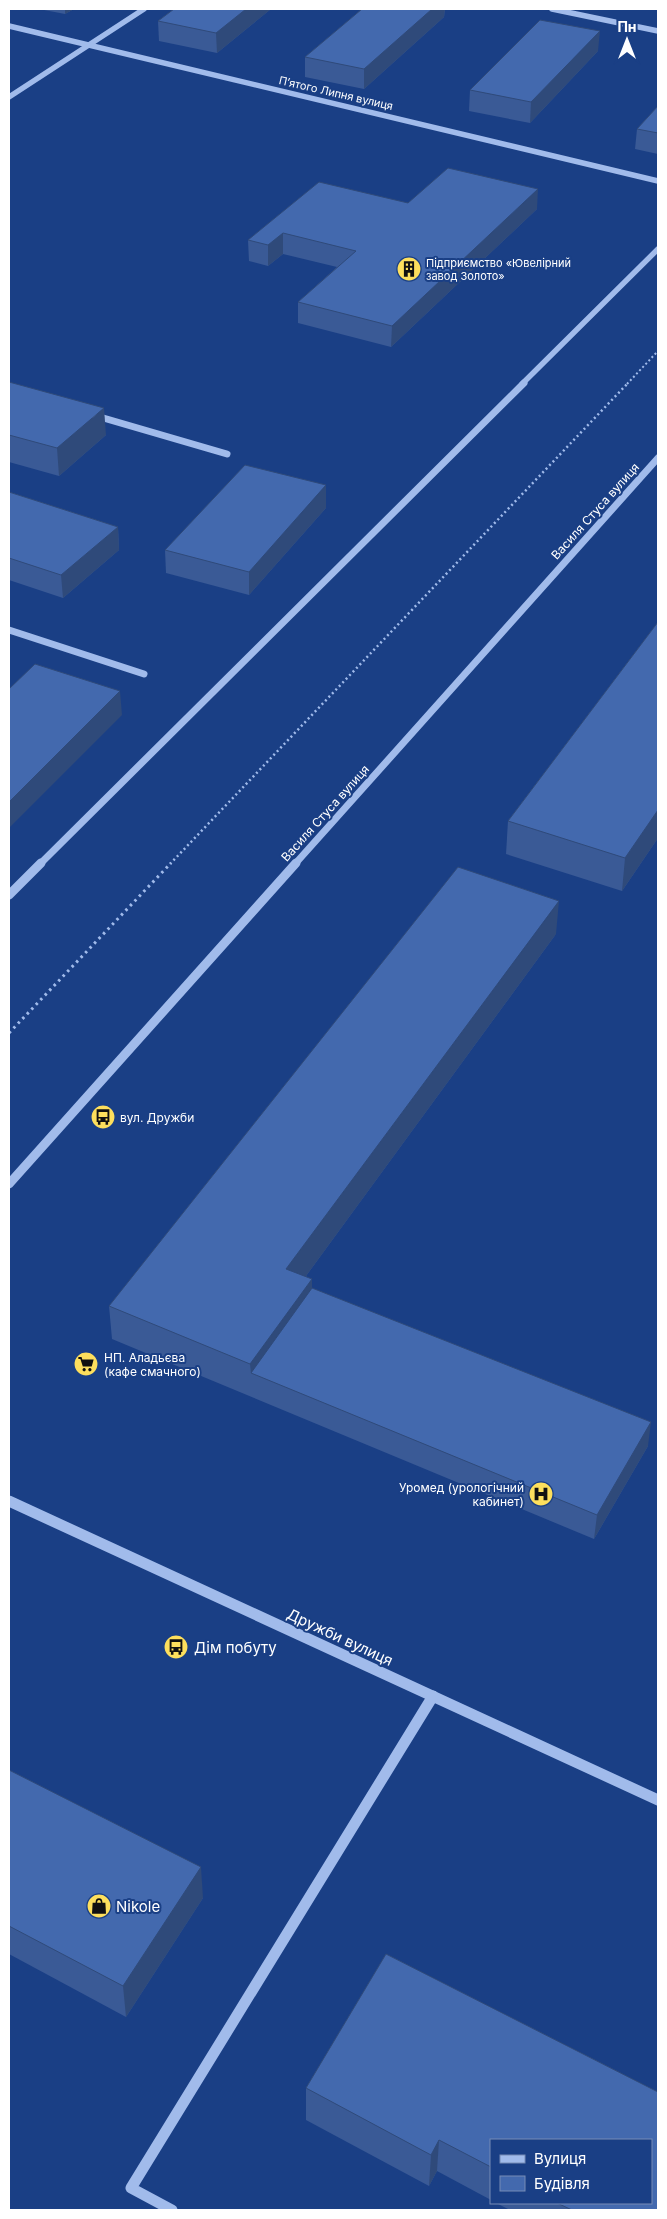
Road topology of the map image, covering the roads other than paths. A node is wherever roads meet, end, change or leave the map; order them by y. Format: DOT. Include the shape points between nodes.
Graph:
graph roads {
  1 [pos="144,9"];
  2 [pos="552,9"];
  3 [pos="9,26"];
  4 [pos="658,31"];
  5 [pos="90,44"];
  6 [pos="9,97"];
  7 [pos="658,181"];
  8 [pos="658,249"];
  9 [pos="85,413"];
  10 [pos="227,454"];
  11 [pos="658,458"];
  12 [pos="9,630"];
  13 [pos="144,674"];
  14 [pos="9,896"];
  15 [pos="9,1184"];
  16 [pos="9,1501"];
  17 [pos="433,1696"];
  18 [pos="658,1800"];
  19 [pos="172,2210"];
  1 -- 5 [label="street"];
  2 -- 4 [label="street"];
  3 -- 5 [label="street, П’ятого Липня вулиця"];
  5 -- 6 [label="street"];
  5 -- 7 [label="street, П’ятого Липня вулиця"];
  8 -- 14 [label="street"];
  9 -- 10 [label="street"];
  11 -- 15 [label="street, Василя Стуса вулиця"];
  12 -- 13 [label="street"];
  16 -- 17 [label="street, Дружби вулиця"];
  17 -- 18 [label="street, Дружби вулиця"];
  17 -- 19 [label="street" via="132,2188"];
}
